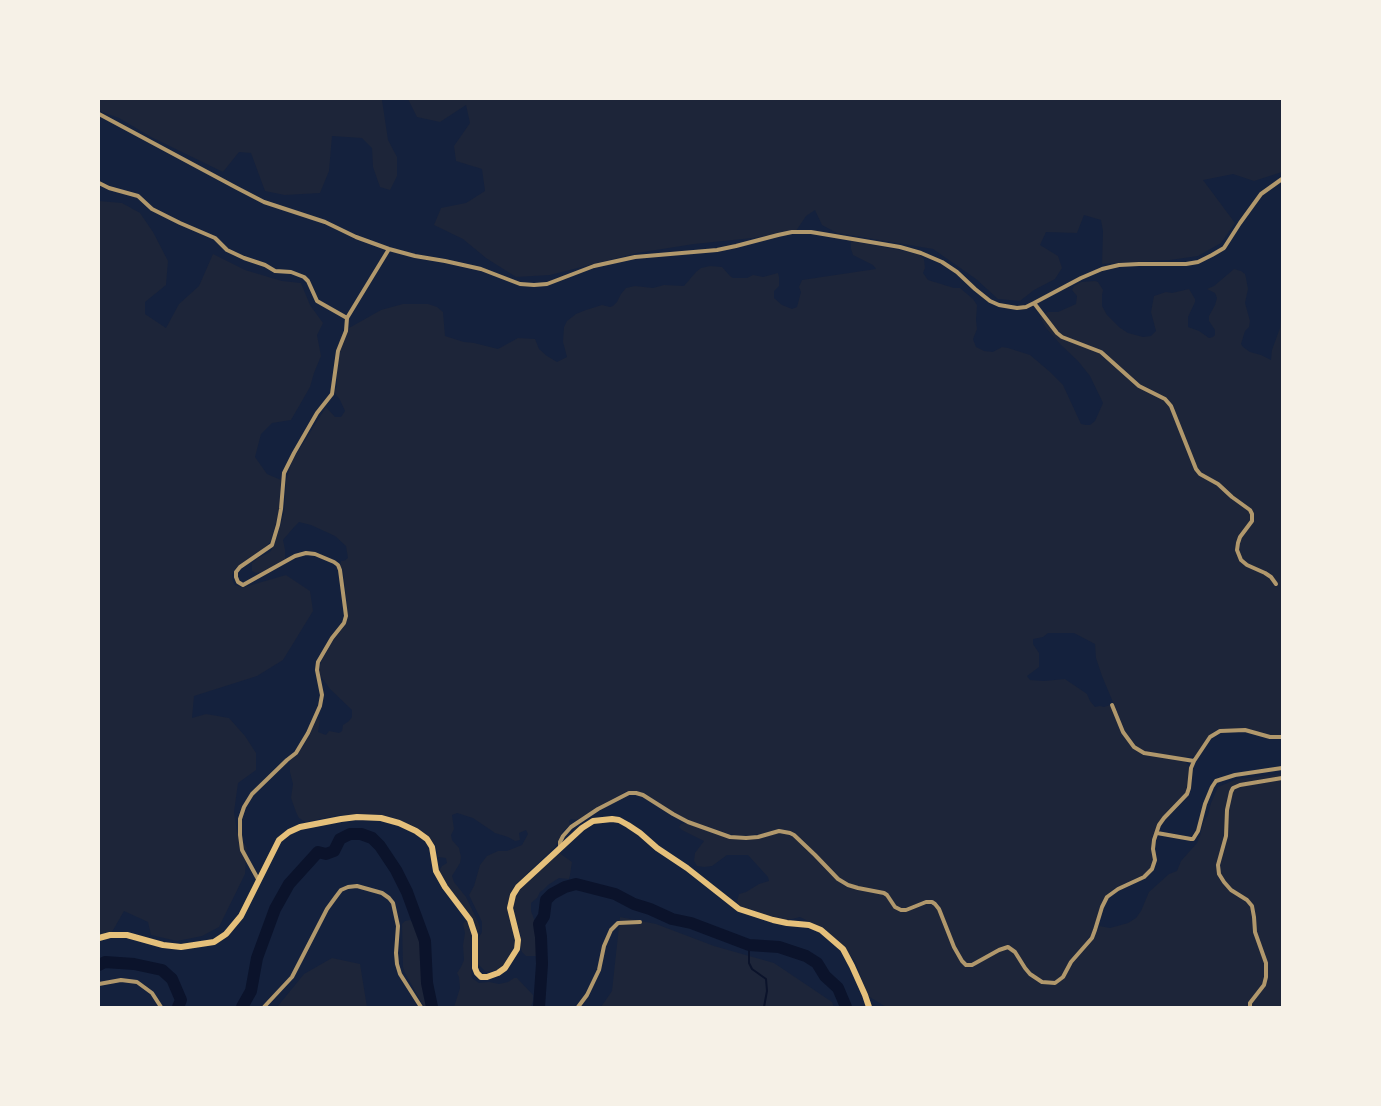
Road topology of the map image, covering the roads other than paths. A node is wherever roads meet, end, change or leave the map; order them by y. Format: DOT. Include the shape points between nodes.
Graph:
graph roads {
  1 [pos="99,114"];
  2 [pos="1282,179"];
  3 [pos="99,183"];
  4 [pos="389,249"];
  5 [pos="1034,303"];
  6 [pos="347,318"];
  7 [pos="1276,584"];
  8 [pos="1112,705"];
  9 [pos="1282,737"];
  10 [pos="1194,761"];
  11 [pos="1282,768"];
  12 [pos="1282,778"];
  13 [pos="1157,833"];
  14 [pos="560,847"];
  15 [pos="259,881"];
  16 [pos="640,922"];
  17 [pos="99,938"];
  18 [pos="99,984"];
  19 [pos="161,1007"];
  20 [pos="264,1007"];
  21 [pos="422,1007"];
  22 [pos="578,1007"];
  23 [pos="868,1007"];
  24 [pos="1250,1007"];
  1 -- 4 [label="street" via="264,202 326,222"];
  2 -- 5 [label="street" via="1261,194 1224,248 1212,256 1186,264 1119,265 1102,269"];
  3 -- 6 [label="street" via="138,196 152,209 215,238 227,250 244,258 265,264 275,271 291,272 304,277 317,301"];
  4 -- 5 [label="street" via="474,268 520,284 534,285 547,284 594,266 635,257 717,250 792,232 811,232 921,253 957,272 975,290 999,305 1017,308"];
  4 -- 6 [label="street"];
  5 -- 7 [label="street" via="1056,333 1101,352 1139,386 1165,399 1171,406 1196,469 1218,484 1252,514 1252,521 1238,543 1237,550 1241,560 1265,572"];
  6 -- 15 [label="street" via="346,331 338,351 332,394 317,413 284,473 281,509 272,545 236,572 238,582 243,585 295,556 306,553 328,559 340,570 346,616 318,662 322,696 320,706 301,746 252,794 240,819 242,850"];
  8 -- 10 [label="street" via="1123,732 1134,747 1144,753"];
  9 -- 10 [label="street" via="1270,737 1245,730 1220,732 1210,737"];
  10 -- 13 [label="street" via="1187,794 1164,818"];
  11 -- 13 [label="street" via="1235,775 1216,781 1193,839"];
  12 -- 24 [label="street" via="1233,788 1229,795 1226,836 1218,865 1219,874 1224,882 1252,906 1255,932 1266,963 1264,985 1250,1003"];
  13 -- 14 [label="street" via="1153,845 1155,860 1152,869 1144,877 1107,897 1092,938 1071,962 1063,977 1055,983 1042,982 1030,974 1015,952 1008,948 999,950 972,965 966,964 954,947 935,904 926,902 906,910 897,909 888,895 858,888 838,879 790,833 779,831 752,837 730,837 688,822 643,795 629,793 571,827 563,836"];
  14 -- 15 [label="main road" via="513,895 510,908 518,940 517,949 505,968 487,977 481,977 477,973 475,935 470,920 436,872 432,847 427,839 416,831 399,823 381,818 357,817 300,827 279,840"];
  14 -- 23 [label="main road" via="593,821 612,819 628,825 739,909 773,920 809,925 831,938 843,949"];
  15 -- 17 [label="main road" via="241,916 226,934 214,942 181,947 127,935"];
  16 -- 22 [label="street" via="618,923 611,930 598,970 587,995"];
  18 -- 19 [label="street" via="121,980 137,982 152,993"];
  20 -- 21 [label="street" via="292,977 327,909 341,890 357,886 382,893 393,903 398,926 397,964 400,974"];
}
